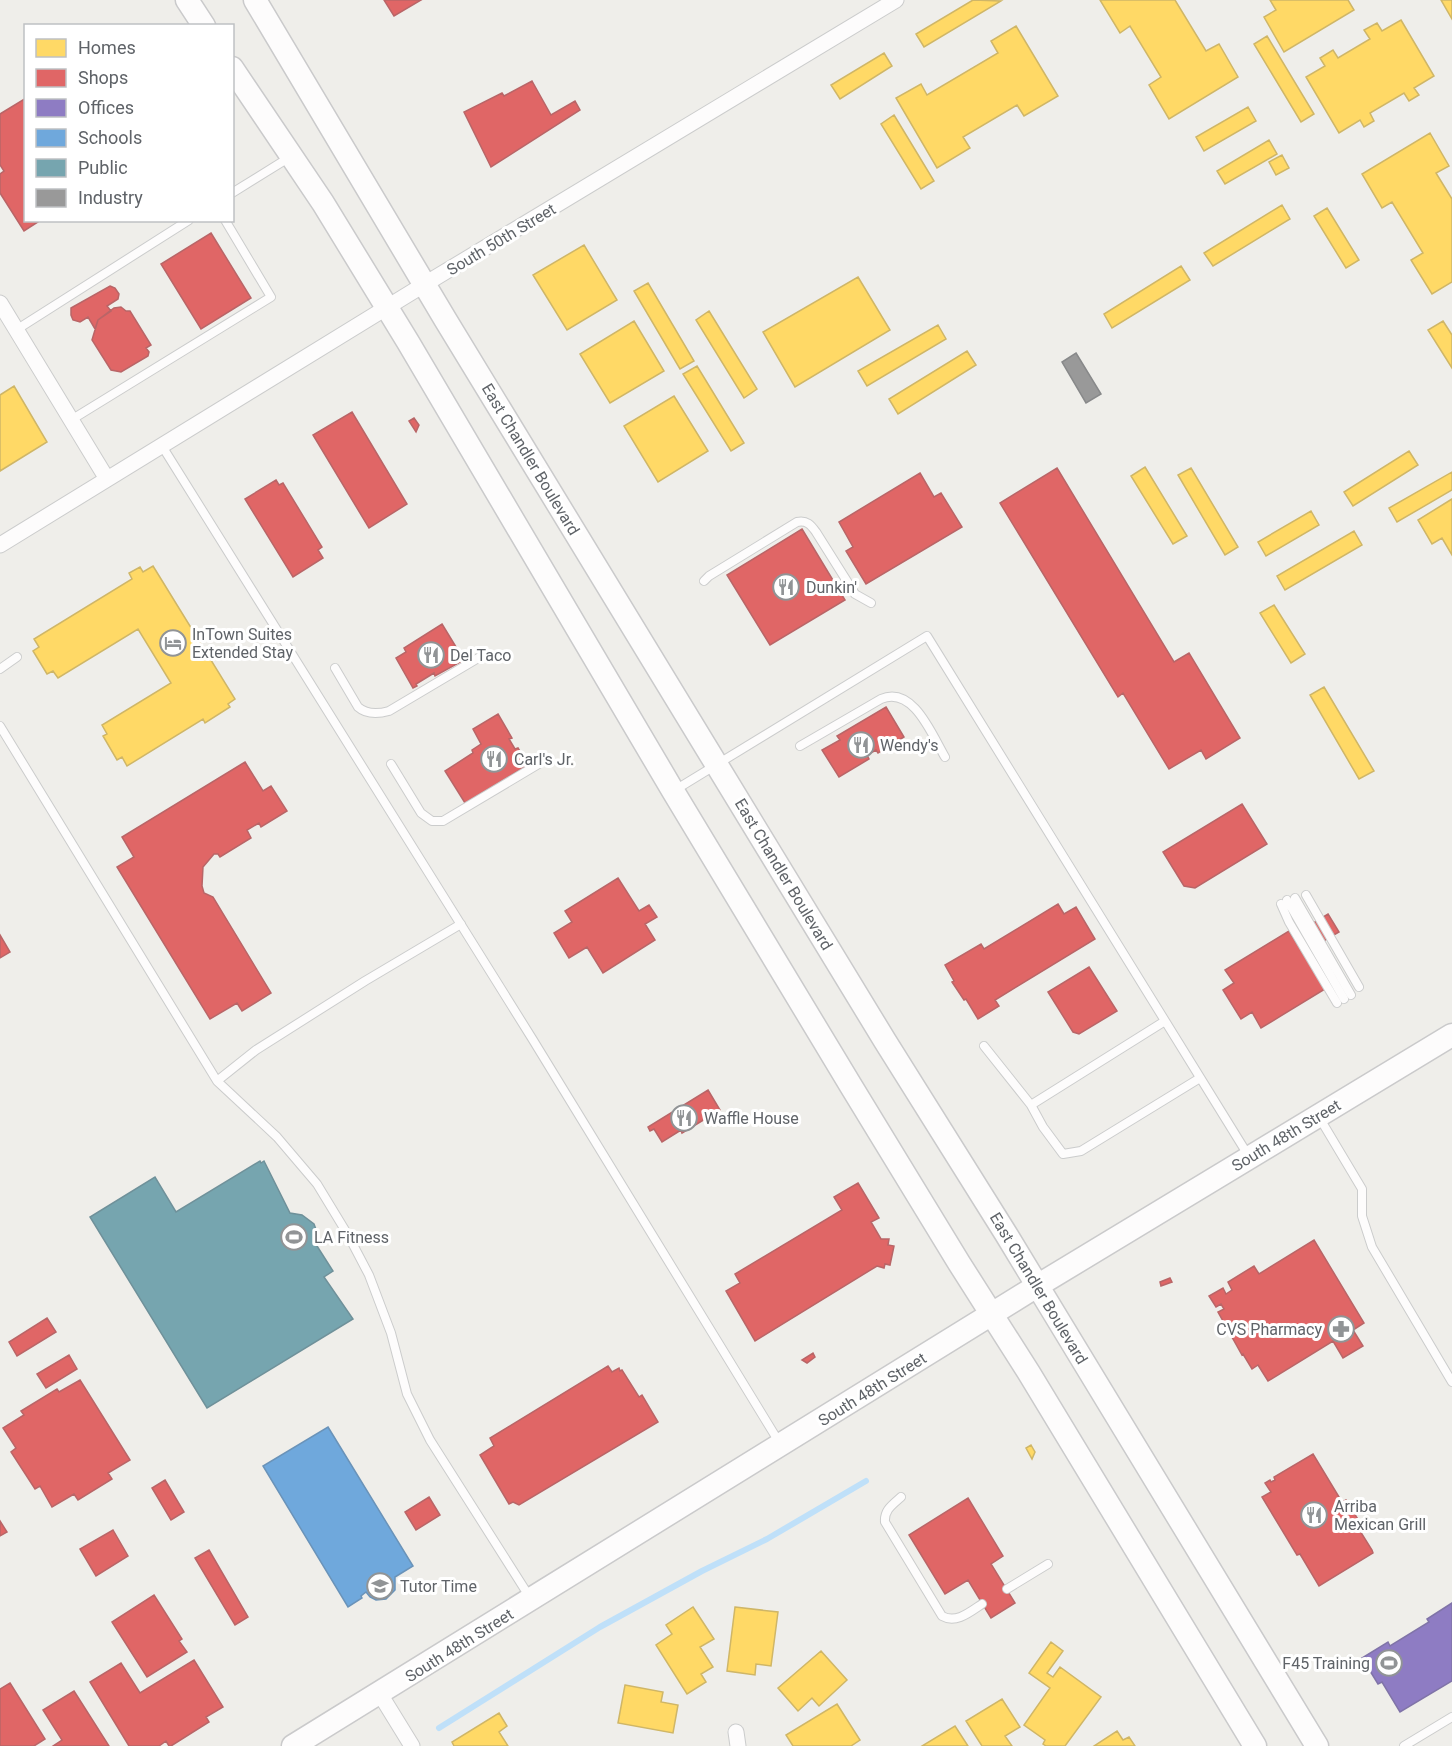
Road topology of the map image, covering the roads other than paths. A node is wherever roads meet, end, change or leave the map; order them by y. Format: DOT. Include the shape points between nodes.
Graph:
graph roads {
  1 [pos="187,0"];
  2 [pos="255,0"];
  3 [pos="896,0"];
  4 [pos="203,24"];
  5 [pos="234,71"];
  6 [pos="291,156"];
  7 [pos="234,192"];
  8 [pos="186,222"];
  9 [pos="226,222"];
  10 [pos="426,284"];
  11 [pos="0,303"];
  12 [pos="386,308"];
  13 [pos="16,330"];
  14 [pos="71,420"];
  15 [pos="162,446"];
  16 [pos="107,479"];
  17 [pos="0,545"];
  18 [pos="704,581"];
  19 [pos="871,603"];
  20 [pos="485,654"];
  21 [pos="17,657"];
  22 [pos="335,668"];
  23 [pos="0,669"];
  24 [pos="0,726"];
  25 [pos="800,746"];
  26 [pos="945,757"];
  27 [pos="546,759"];
  28 [pos="391,764"];
  29 [pos="718,765"];
  30 [pos="674,791"];
  31 [pos="1306,895"];
  32 [pos="1288,901"];
  33 [pos="460,924"];
  34 [pos="1359,987"];
  35 [pos="1165,1022"];
  36 [pos="1452,1035"];
  37 [pos="984,1046"];
  38 [pos="1200,1078"];
  39 [pos="217,1081"];
  40 [pos="1031,1105"];
  41 [pos="1319,1115"];
  42 [pos="1249,1157"];
  43 [pos="1037,1286"];
  44 [pos="992,1315"];
  45 [pos="1452,1382"];
  46 [pos="781,1445"];
  47 [pos="901,1497"];
  48 [pos="1048,1564"];
  49 [pos="1006,1589"];
  50 [pos="531,1600"];
  51 [pos="982,1604"];
  52 [pos="380,1694"];
  53 [pos="1452,1717"];
  54 [pos="293,1746"];
  55 [pos="412,1746"];
  56 [pos="1255,1746"];
  57 [pos="1317,1746"];
  58 [pos="1404,1746"];
  1 -- 4 [label="main road"];
  2 -- 10 [label="main road, East Chandler Boulevard"];
  3 -- 10 [label="street, South 50th Street"];
  5 -- 6 [label="main road"];
  6 -- 7 [label="lane"];
  6 -- 12 [label="main road"];
  8 -- 13 [label="lane"];
  9 -- 14 [label="lane" via="271,297"];
  10 -- 12 [label="street, South 50th Street"];
  10 -- 29 [label="main road, East Chandler Boulevard"];
  11 -- 13 [label="street"];
  12 -- 15 [label="street, South 50th Street"];
  12 -- 30 [label="main road"];
  13 -- 14 [label="street"];
  14 -- 16 [label="street"];
  15 -- 16 [label="street, South 50th Street"];
  15 -- 33 [label="lane"];
  16 -- 17 [label="street, South 50th Street"];
  18 -- 19 [label="lane" via="803,520 816,532 855,594"];
  20 -- 22 [label="lane" via="378,714 358,707"];
  21 -- 23 [label="lane"];
  24 -- 39 [label="lane"];
  25 -- 26 [label="lane" via="881,699 899,696 918,711"];
  27 -- 28 [label="lane" via="443,821 432,821 421,813"];
  29 -- 30 [label="lane"];
  29 -- 35 [label="lane" via="927,636"];
  29 -- 43 [label="main road, East Chandler Boulevard"];
  30 -- 44 [label="main road"];
  31 -- 34 [label="lane"];
  32 -- 32 [label="lane" via="1289,922 1344,999"];
  33 -- 39 [label="lane" via="256,1050"];
  33 -- 46 [label="lane"];
  35 -- 38 [label="lane"];
  35 -- 40 [label="lane"];
  36 -- 41 [label="main road, South 48th Street"];
  37 -- 40 [label="lane"];
  38 -- 40 [label="lane" via="1081,1151 1063,1154"];
  38 -- 42 [label="lane"];
  39 -- 50 [label="lane" via="277,1137 317,1184 348,1235 369,1275 391,1333 407,1394 430,1440"];
  41 -- 42 [label="main road, South 48th Street"];
  41 -- 45 [label="lane" via="1362,1189 1362,1216 1372,1247"];
  42 -- 43 [label="main road, South 48th Street"];
  43 -- 44 [label="main road, South 48th Street"];
  43 -- 57 [label="main road, East Chandler Boulevard"];
  44 -- 46 [label="main road, South 48th Street"];
  44 -- 56 [label="main road"];
  46 -- 50 [label="main road, South 48th Street"];
  47 -- 51 [label="lane" via="884,1514 885,1522 942,1616 949,1620 957,1618"];
  48 -- 49 [label="lane"];
  50 -- 52 [label="main road, South 48th Street"];
  52 -- 54 [label="main road, South 48th Street"];
  52 -- 55 [label="street"];
  53 -- 58 [label="lane"];
}
